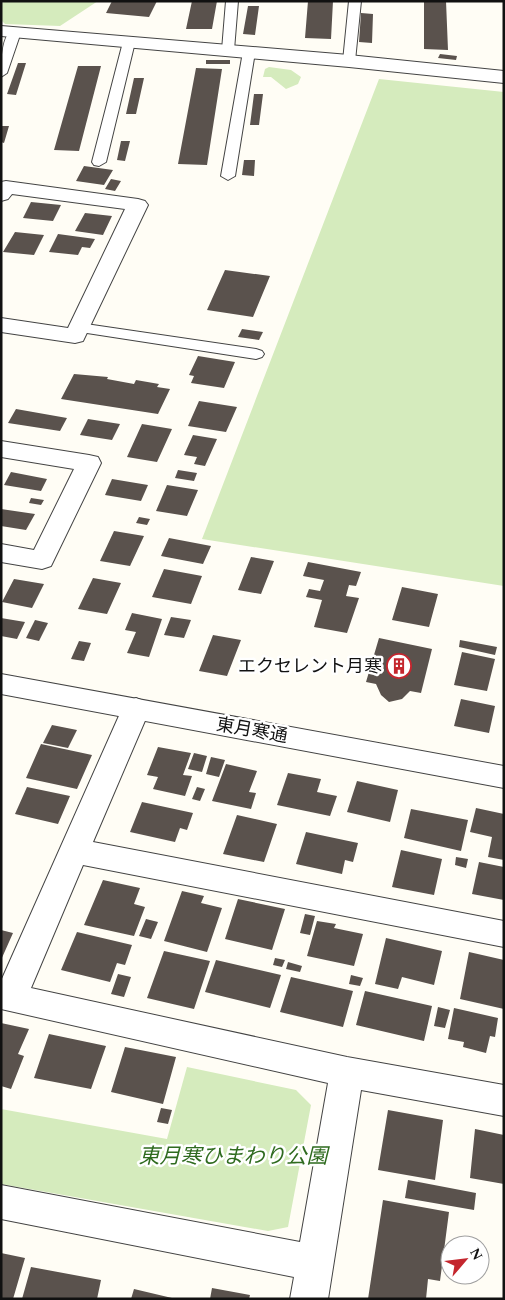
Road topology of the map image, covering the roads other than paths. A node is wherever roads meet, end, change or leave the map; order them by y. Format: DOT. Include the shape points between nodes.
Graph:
graph roads {
  1 [pos="232,1"];
  2 [pos="355,1"];
  3 [pos="8,31"];
  4 [pos="129,42"];
  5 [pos="228,50"];
  6 [pos="249,52"];
  7 [pos="349,60"];
  8 [pos="1,73"];
  9 [pos="504,77"];
  10 [pos="99,162"];
  11 [pos="228,176"];
  12 [pos="1,195"];
  13 [pos="1,325"];
  14 [pos="79,328"];
  15 [pos="256,354"];
  16 [pos="1,449"];
  17 [pos="1,553"];
  18 [pos="1,684"];
  19 [pos="136,709"];
  20 [pos="504,773"];
  21 [pos="503,777"];
  22 [pos="76,851"];
  23 [pos="504,934"];
  24 [pos="347,1072"];
  25 [pos="504,1101"];
  26 [pos="1,1202"];
  27 [pos="314,1263"];
  28 [pos="309,1299"];
  1 -- 5 [label="lane"];
  2 -- 7 [label="lane"];
  3 -- 4 [label="street"];
  3 -- 8 [label="lane"];
  4 -- 5 [label="street"];
  4 -- 10 [label="lane"];
  5 -- 6 [label="street"];
  6 -- 7 [label="street"];
  6 -- 11 [label="lane"];
  7 -- 9 [label="street"];
  12 -- 14 [label="street" via="6,187 138,205"];
  13 -- 14 [label="street" via="74,336"];
  14 -- 15 [label="lane"];
  16 -- 17 [label="street" via="89,462 42,560"];
  18 -- 19 [label="street, 東月寒通"];
  19 -- 21 [label="street, 東月寒通"];
  19 -- 22 [label="street"];
  20 -- 21 [label="lane"];
  22 -- 23 [label="street"];
  22 -- 24 [label="street" via="10,998"];
  24 -- 25 [label="street"];
  24 -- 27 [label="street"];
  26 -- 27 [label="street"];
  27 -- 28 [label="street"];
}
